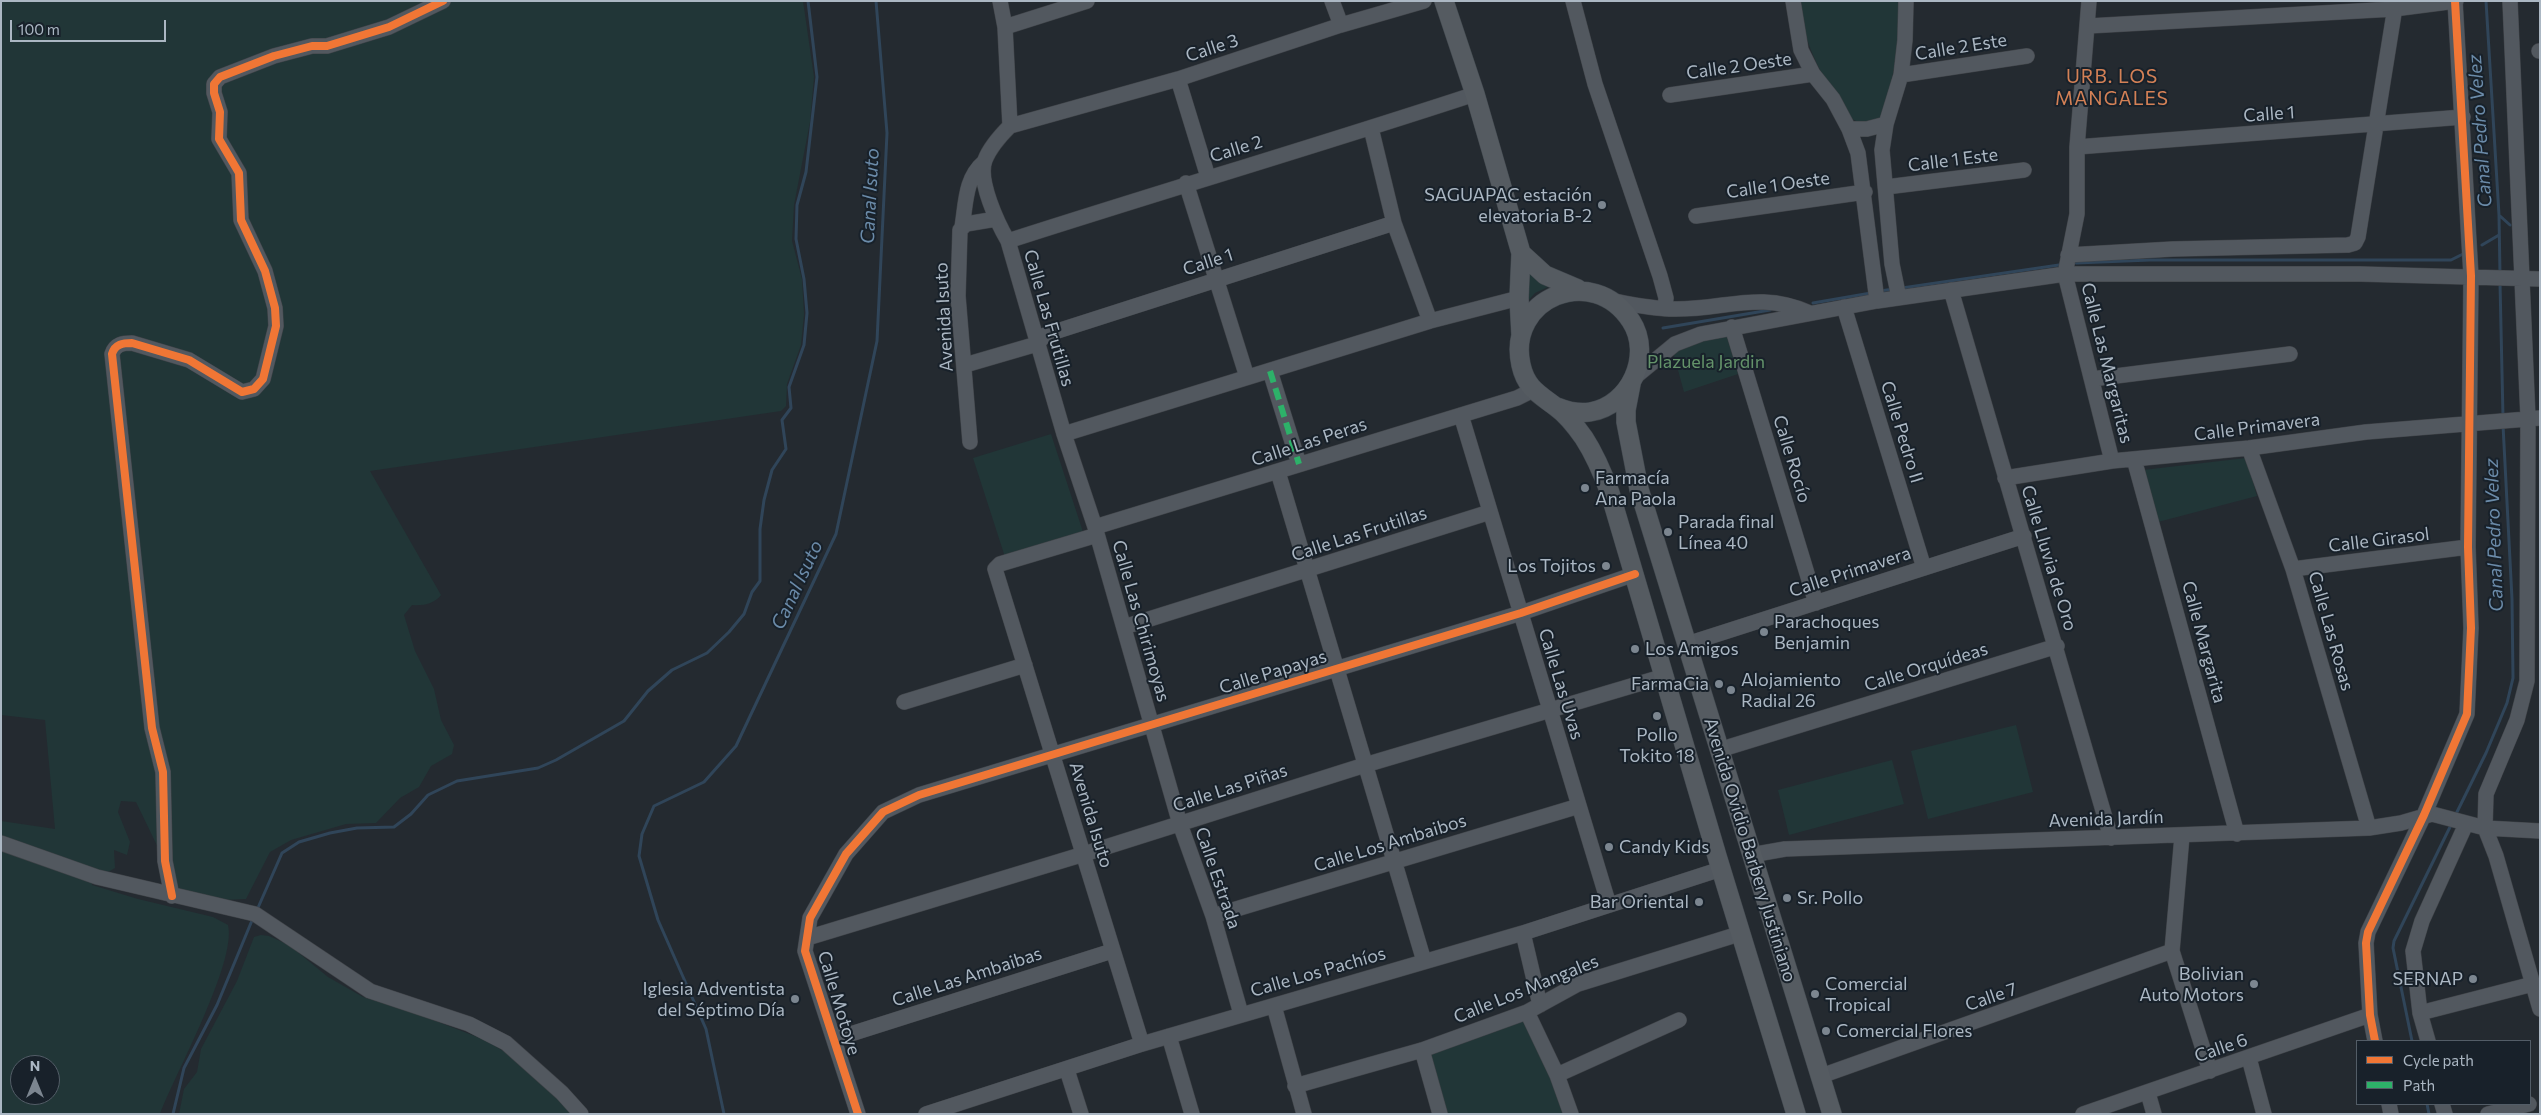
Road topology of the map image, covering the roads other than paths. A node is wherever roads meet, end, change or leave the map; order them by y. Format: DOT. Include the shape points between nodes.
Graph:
graph roads {
  1 [pos="443,1"];
  2 [pos="1000,1"];
  3 [pos="1087,1"];
  4 [pos="1332,1"];
  5 [pos="1424,1"];
  6 [pos="1444,1"];
  7 [pos="1574,1"];
  8 [pos="1793,1"];
  9 [pos="1906,1"];
  10 [pos="2089,1"];
  11 [pos="2456,1"];
  12 [pos="2510,1"];
  13 [pos="2395,5"];
  14 [pos="1341,25"];
  15 [pos="1005,26"];
  16 [pos="2088,26"];
  17 [pos="2027,56"];
  18 [pos="1813,74"];
  19 [pos="1901,75"];
  20 [pos="1178,79"];
  21 [pos="1475,94"];
  22 [pos="1670,95"];
  23 [pos="2463,117"];
  24 [pos="1886,124"];
  25 [pos="2376,125"];
  26 [pos="1010,126"];
  27 [pos="1371,128"];
  28 [pos="1850,129"];
  29 [pos="2077,148"];
  30 [pos="1882,150"];
  31 [pos="1858,152"];
  32 [pos="984,162"];
  33 [pos="2024,170"];
  34 [pos="1208,177"];
  35 [pos="1186,183"];
  36 [pos="1886,187"];
  37 [pos="1865,192"];
  38 [pos="1696,216"];
  39 [pos="996,219"];
  40 [pos="1394,223"];
  41 [pos="962,227"];
  42 [pos="1008,241"];
  43 [pos="1521,253"];
  44 [pos="2068,255"];
  45 [pos="2065,274"];
  46 [pos="2476,276"];
  47 [pos="2520,278"];
  48 [pos="1215,279"];
  49 [pos="2540,279"];
  50 [pos="1951,290"];
  51 [pos="1896,291"];
  52 [pos="1588,292"];
  53 [pos="1877,294"];
  54 [pos="1519,298"];
  55 [pos="1612,301"];
  56 [pos="1844,307"];
  57 [pos="1665,308"];
  58 [pos="1810,313"];
  59 [pos="1430,321"];
  60 [pos="1732,327"];
  61 [pos="1521,337"];
  62 [pos="1037,344"];
  63 [pos="2290,354"];
  64 [pos="965,365"];
  65 [pos="1270,371"];
  66 [pos="1248,377"];
  67 [pos="2092,379"];
  68 [pos="1633,380"];
  69 [pos="1533,390"];
  70 [pos="1556,407"];
  71 [pos="1461,415"];
  72 [pos="2527,419"];
  73 [pos="2471,424"];
  74 [pos="1064,434"];
  75 [pos="970,442"];
  76 [pos="2249,448"];
  77 [pos="2134,459"];
  78 [pos="2112,461"];
  79 [pos="1299,464"];
  80 [pos="1278,472"];
  81 [pos="2005,478"];
  82 [pos="1639,489"];
  83 [pos="1610,493"];
  84 [pos="1490,512"];
  85 [pos="1096,531"];
  86 [pos="2024,536"];
  87 [pos="2533,546"];
  88 [pos="2468,547"];
  89 [pos="1924,568"];
  90 [pos="995,569"];
  91 [pos="2293,569"];
  92 [pos="1307,571"];
  93 [pos="1635,574"];
  94 [pos="1816,603"];
  95 [pos="1521,613"];
  96 [pos="1124,627"];
  97 [pos="1686,644"];
  98 [pos="2057,646"];
  99 [pos="1025,665"];
  100 [pos="1336,668"];
  101 [pos="1665,676"];
  102 [pos="2534,681"];
  103 [pos="904,702"];
  104 [pos="1550,711"];
  105 [pos="1151,725"];
  106 [pos="1720,750"];
  107 [pos="1053,755"];
  108 [pos="1365,765"];
  109 [pos="919,795"];
  110 [pos="1578,806"];
  111 [pos="2428,814"];
  112 [pos="2462,823"];
  113 [pos="1180,824"];
  114 [pos="2369,828"];
  115 [pos="2485,828"];
  116 [pos="2540,831"];
  117 [pos="2237,834"];
  118 [pos="2182,836"];
  119 [pos="2111,838"];
  120 [pos="1,843"];
  121 [pos="1084,854"];
  122 [pos="1751,855"];
  123 [pos="1394,862"];
  124 [pos="1721,869"];
  125 [pos="172,896"];
  126 [pos="1609,905"];
  127 [pos="1213,916"];
  128 [pos="1523,932"];
  129 [pos="1742,933"];
  130 [pos="807,938"];
  131 [pos="1112,951"];
  132 [pos="2172,951"];
  133 [pos="1424,961"];
  134 [pos="2533,984"];
  135 [pos="1274,1006"];
  136 [pos="1534,1008"];
  137 [pos="2540,1009"];
  138 [pos="2420,1013"];
  139 [pos="1241,1014"];
  140 [pos="2370,1015"];
  141 [pos="1679,1020"];
  142 [pos="1170,1036"];
  143 [pos="834,1039"];
  144 [pos="2375,1040"];
  145 [pos="2428,1040"];
  146 [pos="1142,1044"];
  147 [pos="1422,1050"];
  148 [pos="2249,1058"];
  149 [pos="1067,1070"];
  150 [pos="2210,1071"];
  151 [pos="1558,1075"];
  152 [pos="1821,1076"];
  153 [pos="1296,1086"];
  154 [pos="2148,1093"];
  155 [pos="2525,1105"];
  156 [pos="969,1107"];
  157 [pos="581,1114"];
  158 [pos="858,1114"];
  159 [pos="926,1114"];
  160 [pos="1081,1114"];
  161 [pos="1192,1114"];
  162 [pos="1304,1114"];
  163 [pos="1440,1114"];
  164 [pos="1571,1114"];
  165 [pos="1796,1114"];
  166 [pos="1832,1114"];
  167 [pos="2084,1114"];
  168 [pos="2154,1114"];
  169 [pos="2264,1114"];
  170 [pos="2488,1114"];
  1 -- 125 [label="street" via="389,26 327,46 312,46 274,56 220,77 214,84 220,112 219,139 239,173 241,220 265,271 275,308 276,326 263,380 254,389 242,392 180,357 132,343 123,343 112,354 152,728 164,772 166,862"];
  2 -- 15 [label="street"];
  3 -- 15 [label="street"];
  4 -- 14 [label="street"];
  5 -- 14 [label="street, Calle 3"];
  6 -- 21 [label="main road"];
  7 -- 57 [label="street" via="1595,84 1660,276 1666,298"];
  8 -- 18 [label="street" via="1802,50"];
  9 -- 19 [label="street"];
  10 -- 16 [label="street"];
  11 -- 13 [label="street"];
  11 -- 23 [label="street"];
  12 -- 47 [label="street"];
  13 -- 16 [label="street"];
  13 -- 25 [label="street"];
  14 -- 20 [label="street, Calle 3"];
  15 -- 26 [label="street"];
  16 -- 29 [label="street"];
  17 -- 19 [label="street, Calle 2 Este"];
  18 -- 22 [label="street, Calle 2 Oeste"];
  18 -- 28 [label="street"];
  19 -- 24 [label="street"];
  20 -- 26 [label="street, Calle 3"];
  20 -- 34 [label="street"];
  21 -- 27 [label="street, Calle 2"];
  21 -- 43 [label="main road"];
  23 -- 25 [label="street, Calle 1"];
  23 -- 46 [label="street"];
  24 -- 28 [label="street"];
  24 -- 30 [label="street"];
  25 -- 29 [label="street, Calle 1"];
  25 -- 44 [label="street" via="2358,236 2348,246 2173,249"];
  26 -- 32 [label="street" via="996,140"];
  27 -- 34 [label="street, Calle 2"];
  27 -- 40 [label="street"];
  28 -- 31 [label="street"];
  29 -- 44 [label="street" via="2076,214"];
  30 -- 31 [label="street" via="1872,145 1862,147"];
  30 -- 36 [label="street"];
  31 -- 37 [label="street"];
  32 -- 39 [label="street, Calle Las Frutillas" via="987,196"];
  32 -- 41 [label="street, Avenida Isuto" via="974,170 969,181"];
  33 -- 36 [label="street, Calle 1 Este"];
  34 -- 35 [label="street, Calle 2"];
  35 -- 42 [label="street, Calle 2"];
  35 -- 48 [label="street"];
  36 -- 51 [label="street"];
  37 -- 38 [label="street, Calle 1 Oeste"];
  37 -- 53 [label="street"];
  39 -- 41 [label="street"];
  39 -- 42 [label="street, Calle Las Frutillas"];
  40 -- 48 [label="street, Calle 1"];
  40 -- 59 [label="street"];
  41 -- 64 [label="street, Avenida Isuto" via="958,296"];
  42 -- 62 [label="street, Calle Las Frutillas"];
  43 -- 52 [label="main road" via="1545,274"];
  43 -- 54 [label="main road"];
  44 -- 45 [label="street"];
  45 -- 46 [label="street"];
  45 -- 50 [label="street"];
  45 -- 67 [label="street, Calle Las Margaritas"];
  46 -- 47 [label="street"];
  46 -- 73 [label="street"];
  47 -- 49 [label="street"];
  47 -- 72 [label="street"];
  48 -- 62 [label="street, Calle 1" via="1045,335"];
  48 -- 66 [label="street"];
  50 -- 51 [label="street"];
  50 -- 81 [label="street, Calle Lluvia de Oro"];
  51 -- 53 [label="street"];
  52 -- 55 [label="main road"];
  52 -- 61 [label="main road" via="1559,293 1544,302"];
  53 -- 56 [label="street"];
  54 -- 59 [label="street"];
  54 -- 61 [label="main road"];
  55 -- 57 [label="street"];
  55 -- 68 [label="main road" via="1635,326 1640,343 1640,360"];
  56 -- 58 [label="street"];
  56 -- 89 [label="street, Calle Pedro II"];
  57 -- 58 [label="street" via="1774,301"];
  58 -- 60 [label="street"];
  59 -- 65 [label="street"];
  60 -- 68 [label="street" via="1675,344"];
  60 -- 94 [label="street, Calle Rocío"];
  61 -- 69 [label="main road" via="1521,365"];
  62 -- 64 [label="street, Calle 1"];
  62 -- 74 [label="street, Calle Las Frutillas"];
  63 -- 67 [label="street"];
  64 -- 75 [label="street, Avenida Isuto"];
  65 -- 66 [label="street"];
  65 -- 79 [label="street"];
  66 -- 74 [label="street"];
  67 -- 78 [label="street, Calle Las Margaritas"];
  68 -- 70 [label="main road" via="1609,406 1590,412"];
  68 -- 82 [label="main road, Avenida Ovidio Barbery Justiniano" via="1626,422"];
  69 -- 70 [label="main road"];
  69 -- 71 [label="street, Calle Las Peras"];
  70 -- 83 [label="main road, Avenida Ovidio Barbery Justiniano" via="1584,438 1601,468"];
  71 -- 79 [label="street, Calle Las Peras"];
  71 -- 84 [label="street, Calle Las Uvas"];
  72 -- 73 [label="street, Calle Primavera"];
  72 -- 87 [label="street"];
  73 -- 76 [label="street, Calle Primavera" via="2366,432"];
  73 -- 88 [label="street"];
  74 -- 85 [label="street, Calle Las Frutillas"];
  76 -- 77 [label="street, Calle Primavera"];
  76 -- 91 [label="street, Calle Las Rosas"];
  77 -- 78 [label="street, Calle Primavera"];
  77 -- 117 [label="street, Calle Margarita"];
  78 -- 81 [label="street, Calle Primavera"];
  79 -- 80 [label="street, Calle Las Peras"];
  80 -- 85 [label="street, Calle Las Peras"];
  80 -- 92 [label="street"];
  81 -- 86 [label="street, Calle Lluvia de Oro"];
  82 -- 83 [label="main road" via="1623,484 1615,486"];
  82 -- 97 [label="main road, Avenida Ovidio Barbery Justiniano"];
  83 -- 93 [label="main road, Avenida Ovidio Barbery Justiniano"];
  84 -- 92 [label="street, Calle Las Frutillas"];
  84 -- 95 [label="street, Calle Las Uvas"];
  85 -- 90 [label="street, Calle Las Peras" via="1000,564"];
  85 -- 96 [label="street, Calle Las Chirimoyas"];
  86 -- 89 [label="street, Calle Primavera"];
  86 -- 98 [label="street, Calle Lluvia de Oro"];
  87 -- 102 [label="street"];
  88 -- 91 [label="street, Calle Girasol"];
  88 -- 111 [label="street" via="2471,628 2467,714"];
  89 -- 94 [label="street, Calle Primavera"];
  90 -- 99 [label="street, Avenida Isuto"];
  91 -- 114 [label="street, Calle Las Rosas"];
  92 -- 96 [label="street, Calle Las Frutillas"];
  92 -- 100 [label="street"];
  93 -- 95 [label="street, Calle Papayas"];
  93 -- 101 [label="main road, Avenida Ovidio Barbery Justiniano"];
  94 -- 97 [label="street, Calle Primavera"];
  95 -- 100 [label="street, Calle Papayas"];
  95 -- 104 [label="street, Calle Las Uvas"];
  96 -- 105 [label="street, Calle Las Chirimoyas"];
  97 -- 106 [label="main road, Avenida Ovidio Barbery Justiniano"];
  98 -- 106 [label="street, Calle Orquídeas"];
  98 -- 119 [label="street, Calle Lluvia de Oro"];
  99 -- 103 [label="street"];
  99 -- 107 [label="street, Avenida Isuto"];
  100 -- 105 [label="street, Calle Papayas"];
  100 -- 108 [label="street"];
  101 -- 104 [label="street, Calle Las Piñas"];
  101 -- 124 [label="main road, Avenida Ovidio Barbery Justiniano"];
  102 -- 115 [label="street" via="2486,794"];
  104 -- 108 [label="street, Calle Las Piñas"];
  104 -- 110 [label="street, Calle Las Uvas"];
  105 -- 107 [label="street, Calle Papayas"];
  105 -- 113 [label="street, Calle Estrada"];
  106 -- 122 [label="main road, Avenida Ovidio Barbery Justiniano"];
  107 -- 109 [label="street, Calle Papayas"];
  107 -- 121 [label="street, Avenida Isuto"];
  108 -- 113 [label="street, Calle Las Piñas"];
  108 -- 123 [label="street"];
  109 -- 130 [label="street, Calle Motoye" via="883,812 846,854 810,918"];
  110 -- 123 [label="street, Calle Los Ambaibos"];
  110 -- 126 [label="street, Calle Las Uvas"];
  111 -- 112 [label="street"];
  111 -- 114 [label="street, Avenida Jardín" via="2401,824"];
  111 -- 140 [label="street" via="2368,932"];
  112 -- 115 [label="street"];
  112 -- 138 [label="street" via="2413,951"];
  113 -- 121 [label="street, Calle Las Piñas"];
  113 -- 127 [label="street, Calle Estrada"];
  114 -- 117 [label="street, Avenida Jardín"];
  115 -- 116 [label="street"];
  115 -- 134 [label="street"];
  117 -- 118 [label="street, Avenida Jardín"];
  118 -- 119 [label="street, Avenida Jardín"];
  118 -- 132 [label="street"];
  119 -- 122 [label="street, Avenida Jardín" via="1785,849"];
  120 -- 125 [label="street" via="97,877"];
  121 -- 130 [label="street, Calle Las Piñas"];
  121 -- 131 [label="street, Avenida Isuto"];
  122 -- 152 [label="main road, Avenida Ovidio Barbery Justiniano"];
  123 -- 127 [label="street, Calle Los Ambaibos"];
  123 -- 133 [label="street"];
  124 -- 126 [label="street, Calle Los Pachíos"];
  124 -- 129 [label="main road, Avenida Ovidio Barbery Justiniano"];
  125 -- 157 [label="street" via="255,914 370,991 468,1024 506,1044"];
  126 -- 128 [label="street, Calle Los Pachíos"];
  127 -- 139 [label="street, Calle Estrada"];
  128 -- 133 [label="street, Calle Los Pachíos"];
  128 -- 136 [label="street"];
  129 -- 136 [label="street, Calle Los Mangales" via="1578,984"];
  129 -- 165 [label="main road, Avenida Ovidio Barbery Justiniano"];
  130 -- 143 [label="street, Calle Motoye" via="805,951"];
  131 -- 143 [label="street, Calle Las Ambaibas"];
  131 -- 146 [label="street, Avenida Isuto"];
  132 -- 150 [label="street"];
  132 -- 152 [label="street, Calle 7"];
  133 -- 135 [label="street, Calle Los Pachíos"];
  134 -- 137 [label="street"];
  134 -- 138 [label="street"];
  135 -- 139 [label="street, Calle Los Pachíos"];
  135 -- 153 [label="street"];
  136 -- 147 [label="street, Calle Los Mangales"];
  136 -- 151 [label="street"];
  138 -- 145 [label="street"];
  139 -- 142 [label="street, Calle Los Pachíos"];
  140 -- 144 [label="street"];
  140 -- 148 [label="street, Calle 6"];
  141 -- 151 [label="street"];
  142 -- 146 [label="street, Calle Los Pachíos"];
  142 -- 161 [label="street"];
  143 -- 158 [label="street, Calle Motoye"];
  146 -- 149 [label="street, Calle Los Pachíos"];
  147 -- 153 [label="street, Calle Los Mangales"];
  147 -- 163 [label="street"];
  148 -- 150 [label="street, Calle 6"];
  148 -- 169 [label="street"];
  149 -- 156 [label="street, Calle Los Pachíos"];
  149 -- 160 [label="street"];
  150 -- 154 [label="street, Calle 6"];
  151 -- 164 [label="street"];
  152 -- 166 [label="main road, Avenida Ovidio Barbery Justiniano"];
  153 -- 162 [label="street"];
  154 -- 167 [label="street, Calle 6"];
  154 -- 168 [label="street"];
  155 -- 170 [label="street"];
  156 -- 159 [label="street, Calle Los Pachíos"];
}
